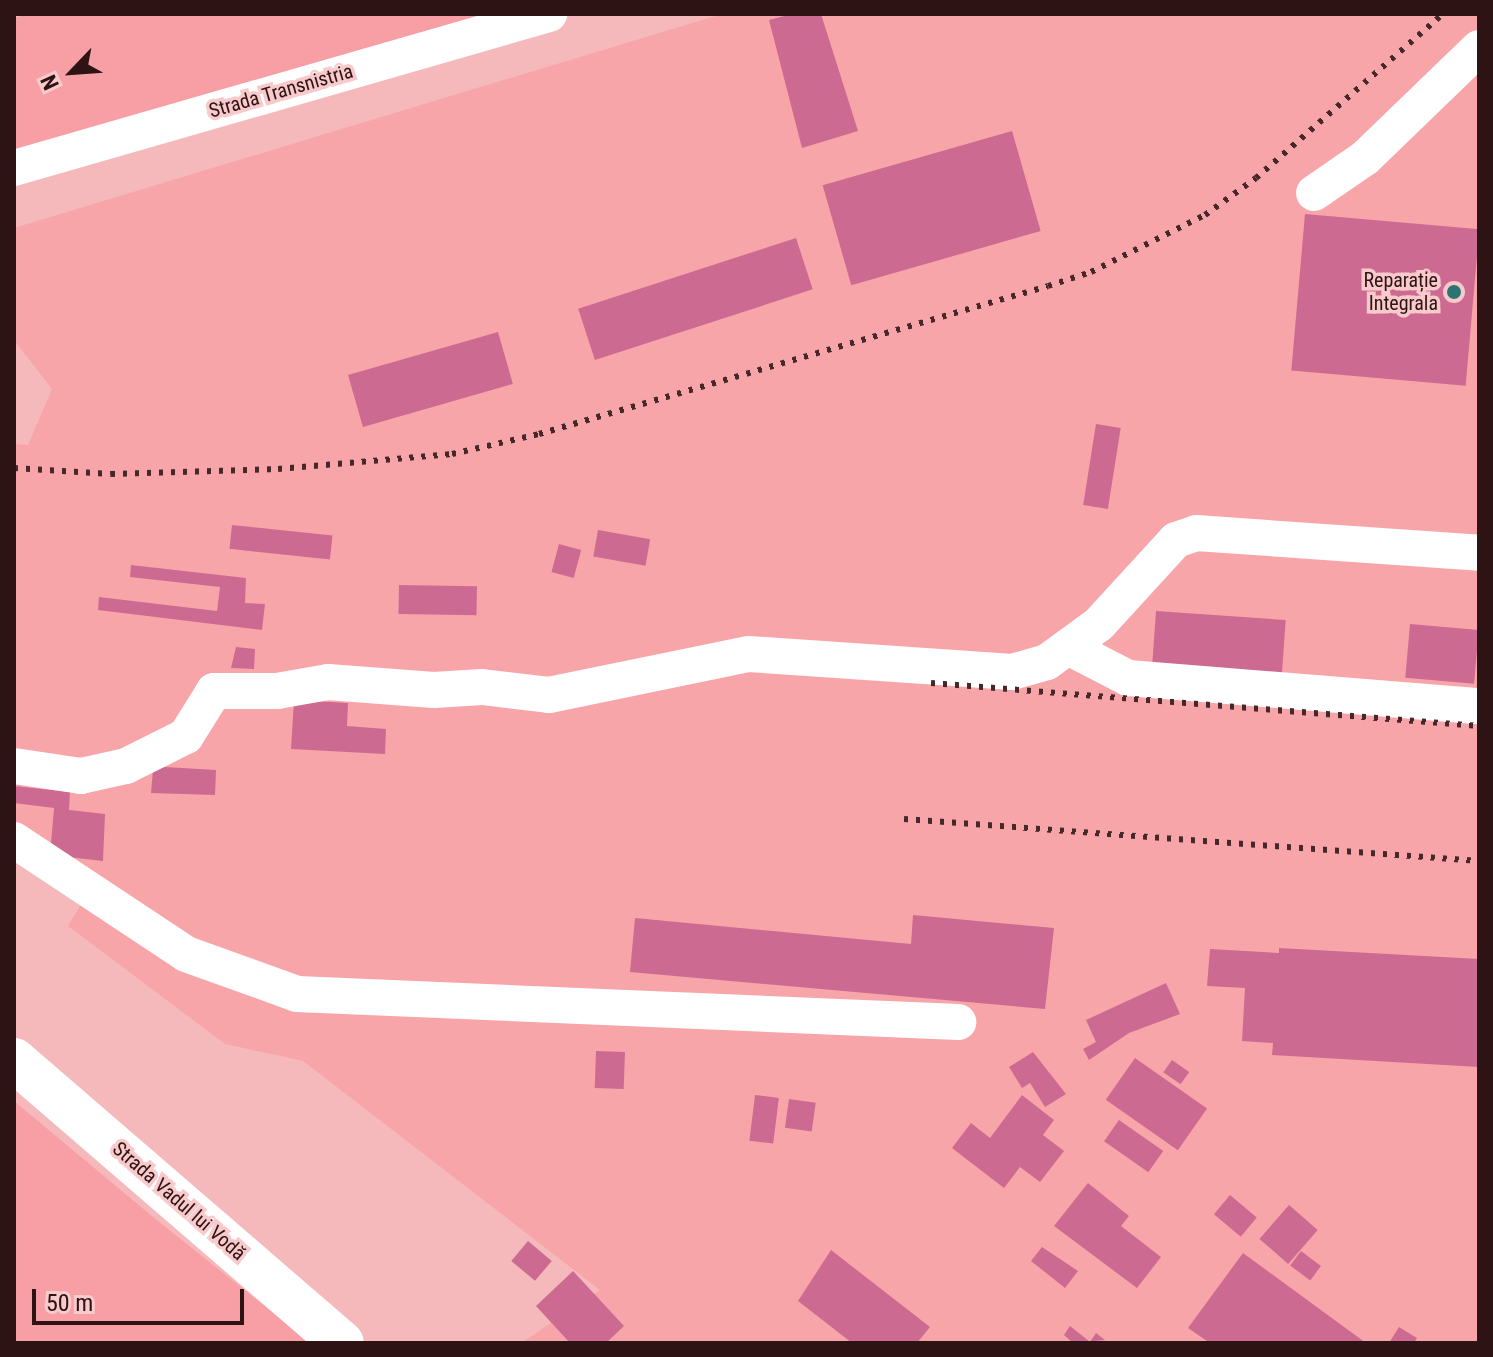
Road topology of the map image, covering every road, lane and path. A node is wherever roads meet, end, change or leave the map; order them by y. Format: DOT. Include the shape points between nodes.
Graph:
graph roads {
  1 [pos="549,14"];
  2 [pos="1479,48"];
  3 [pos="14,168"];
  4 [pos="1314,193"];
  5 [pos="1479,553"];
  6 [pos="1068,647"];
  7 [pos="1479,706"];
  8 [pos="14,766"];
  9 [pos="14,840"];
  10 [pos="958,1022"];
  11 [pos="14,1060"];
  12 [pos="342,1343"];
  1 -- 3 [label="street, Strada Transnistria"];
  2 -- 4 [label="street" via="1365,158"];
  5 -- 6 [label="street" via="1196,533 1176,540 1099,624"];
  6 -- 7 [label="street" via="1128,678"];
  6 -- 8 [label="street" via="1047,662 1012,672 749,654 549,695 482,687 434,690 328,682 277,691 214,691 186,736 126,766 81,776"];
  9 -- 10 [label="street" via="186,954 297,994"];
  11 -- 12 [label="main road, Strada Vadul lui Vodă"];
}
